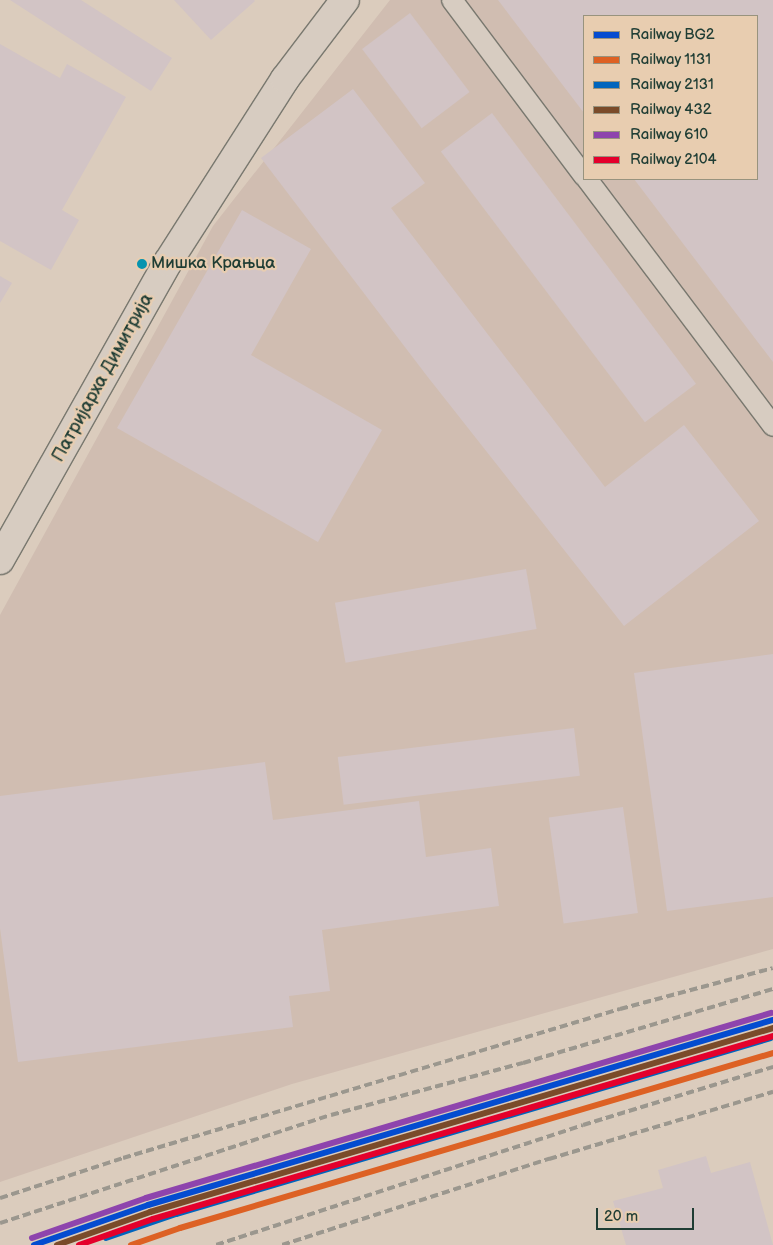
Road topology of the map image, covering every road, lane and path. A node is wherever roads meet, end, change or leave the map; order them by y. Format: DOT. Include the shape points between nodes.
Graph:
graph roads {
  1 [pos="345,0"];
  2 [pos="452,0"];
  3 [pos="583,175"];
  4 [pos="588,180"];
  5 [pos="773,426"];
  6 [pos="0,560"];
  1 -- 6 [label="main road, Патријарха Димитрија" via="285,80 168,262"];
  2 -- 3 [label="lane"];
  4 -- 5 [label="lane"];
}
